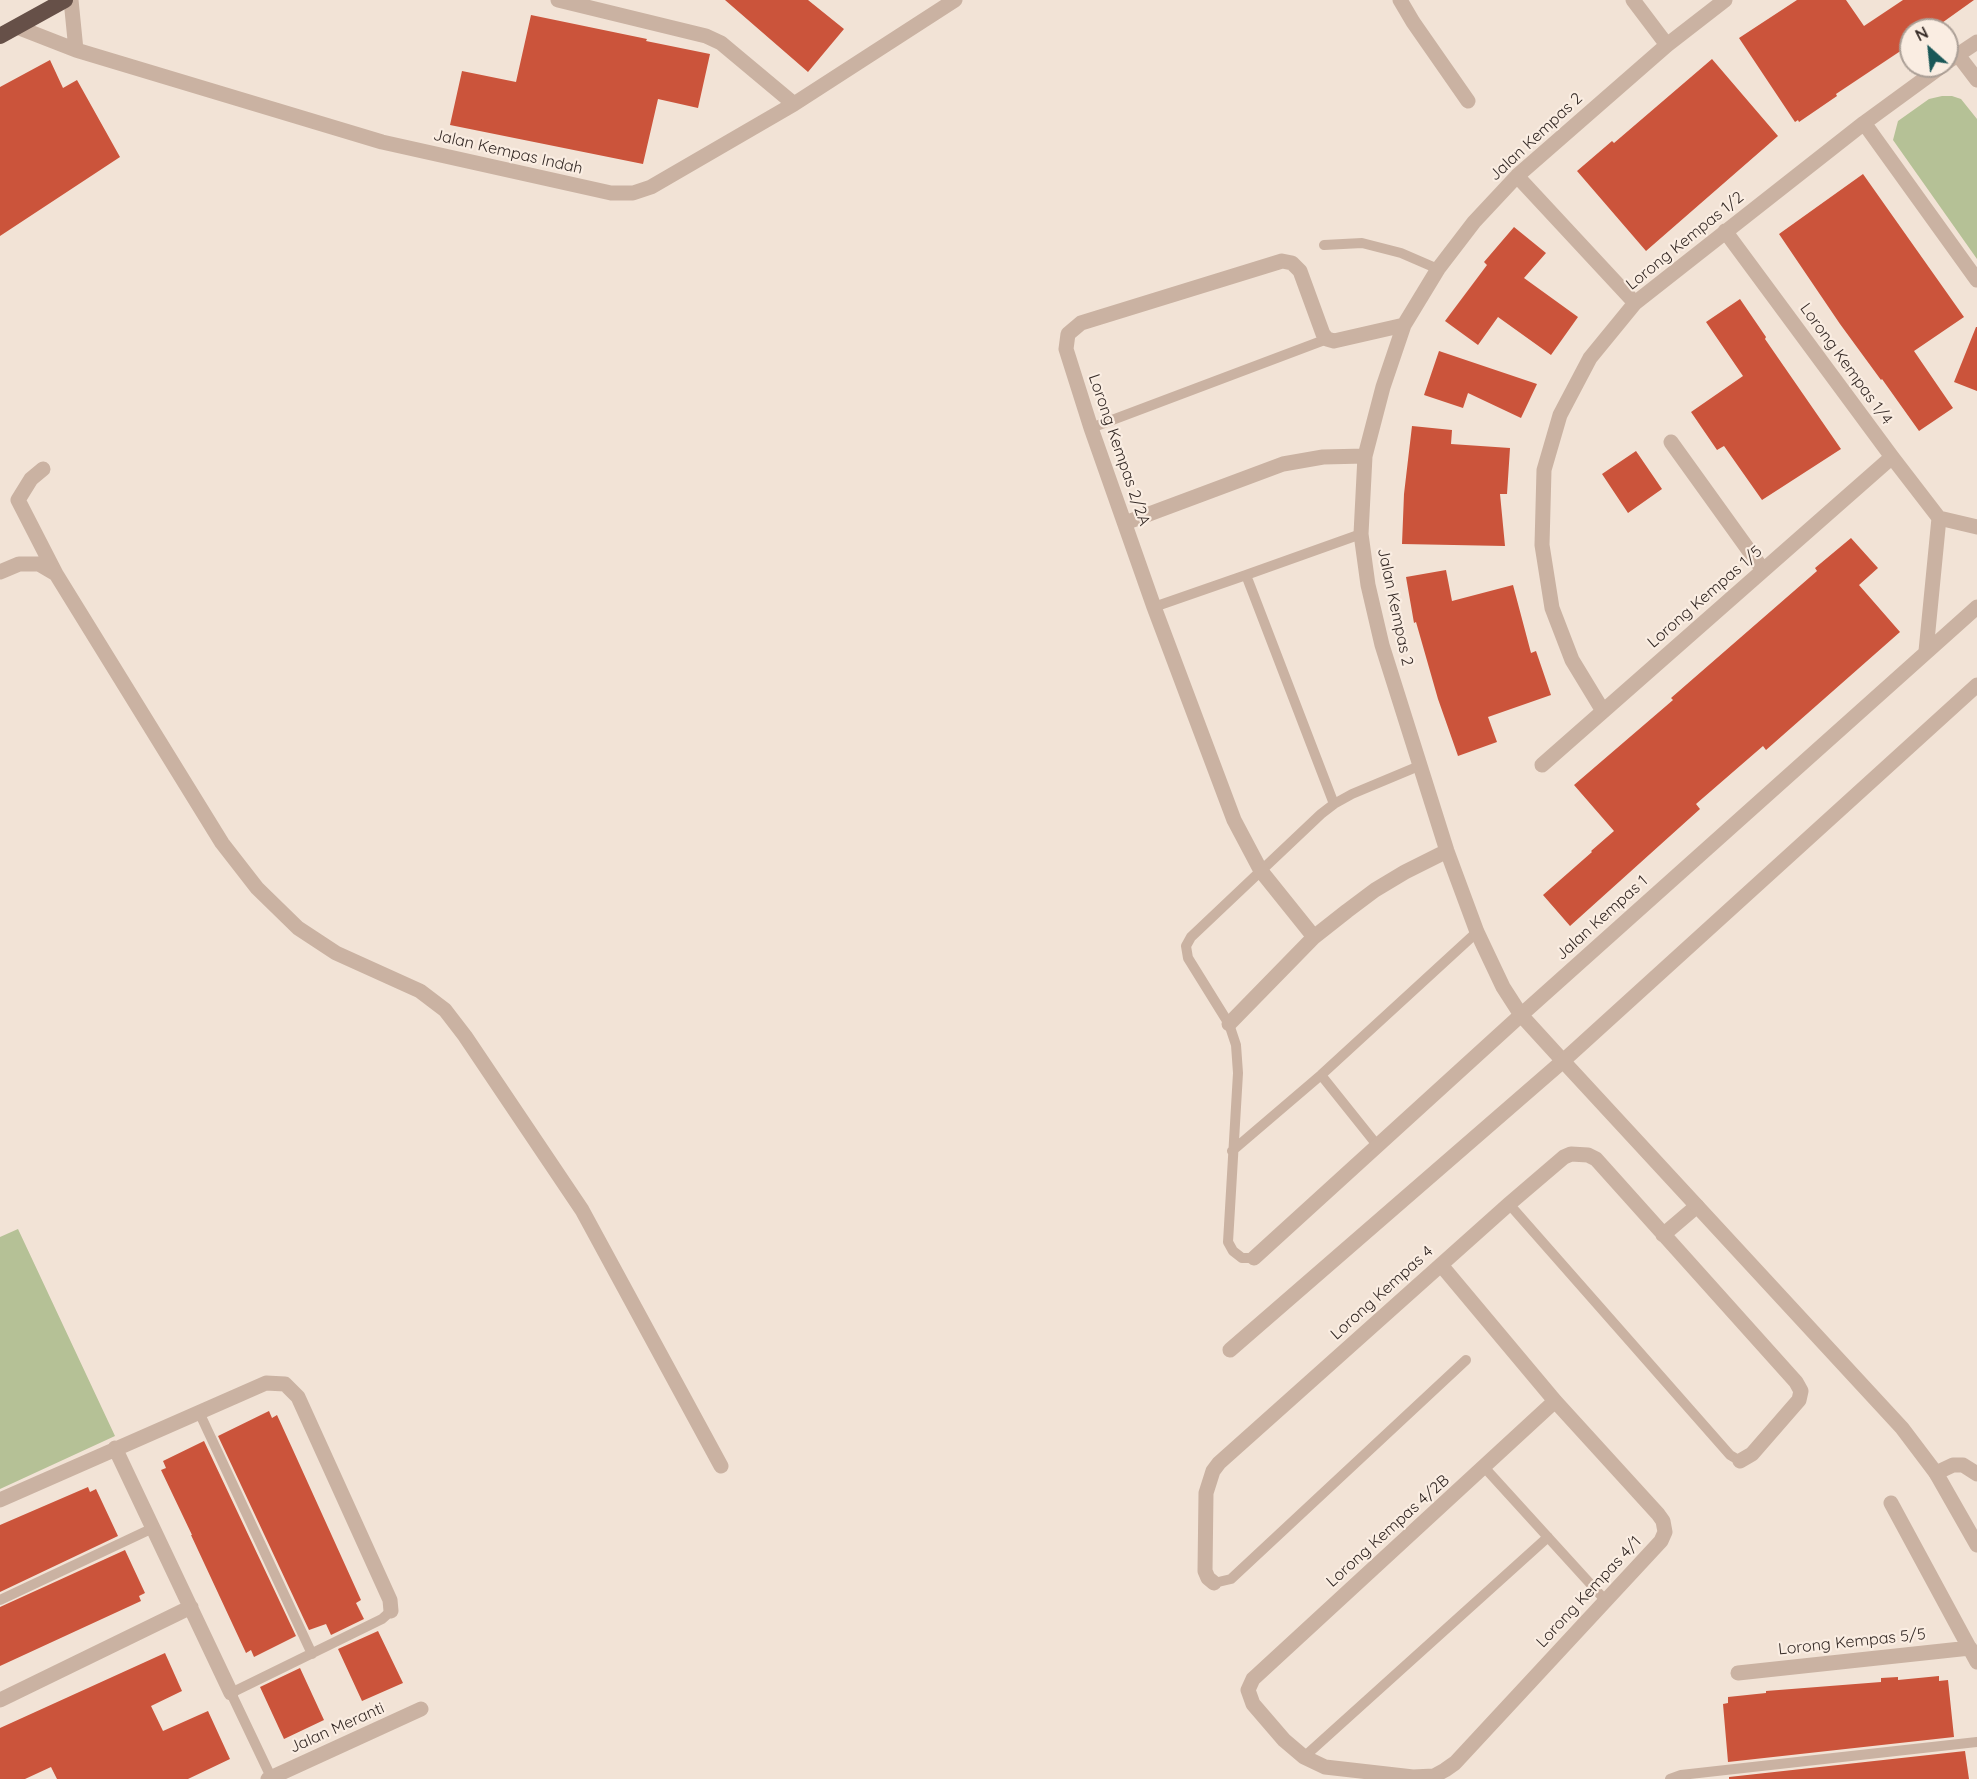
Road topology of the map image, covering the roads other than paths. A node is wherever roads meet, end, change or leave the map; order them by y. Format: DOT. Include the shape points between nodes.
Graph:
graph roads {
  1 [pos="65,0"];
  2 [pos="71,0"];
  3 [pos="558,0"];
  4 [pos="955,0"];
  5 [pos="1400,0"];
  6 [pos="1634,0"];
  7 [pos="1725,0"];
  8 [pos="17,27"];
  9 [pos="0,36"];
  10 [pos="1977,42"];
  11 [pos="1667,45"];
  12 [pos="76,50"];
  13 [pos="1959,54"];
  14 [pos="1959,64"];
  15 [pos="1926,78"];
  16 [pos="1977,80"];
  17 [pos="1468,101"];
  18 [pos="794,104"];
  19 [pos="1864,123"];
  20 [pos="1517,177"];
  21 [pos="1725,231"];
  22 [pos="1324,245"];
  23 [pos="1438,268"];
  24 [pos="1977,280"];
  25 [pos="1635,303"];
  26 [pos="1404,325"];
  27 [pos="1328,339"];
  28 [pos="1091,428"];
  29 [pos="1671,442"];
  30 [pos="1365,456"];
  31 [pos="1892,457"];
  32 [pos="43,470"];
  33 [pos="1939,518"];
  34 [pos="1125,523"];
  35 [pos="1977,527"];
  36 [pos="1361,534"];
  37 [pos="1763,570"];
  38 [pos="0,572"];
  39 [pos="56,574"];
  40 [pos="1246,575"];
  41 [pos="1154,607"];
  42 [pos="1977,607"];
  43 [pos="1926,651"];
  44 [pos="1977,685"];
  45 [pos="1603,711"];
  46 [pos="1419,765"];
  47 [pos="1542,765"];
  48 [pos="1334,804"];
  49 [pos="1447,851"];
  50 [pos="1261,871"];
  51 [pos="1477,932"];
  52 [pos="1314,937"];
  53 [pos="1521,1015"];
  54 [pos="1229,1024"];
  55 [pos="1563,1061"];
  56 [pos="1321,1075"];
  57 [pos="1377,1145"];
  58 [pos="1232,1151"];
  59 [pos="1509,1204"];
  60 [pos="1697,1206"];
  61 [pos="1663,1235"];
  62 [pos="1254,1257"];
  63 [pos="1441,1265"];
  64 [pos="1230,1350"];
  65 [pos="1466,1360"];
  66 [pos="1556,1401"];
  67 [pos="199,1412"];
  68 [pos="116,1448"];
  69 [pos="1740,1461"];
  70 [pos="721,1466"];
  71 [pos="1484,1467"];
  72 [pos="1936,1473"];
  73 [pos="1977,1474"];
  74 [pos="0,1500"];
  75 [pos="1891,1503"];
  76 [pos="153,1528"];
  77 [pos="1548,1537"];
  78 [pos="1977,1545"];
  79 [pos="1214,1583"];
  80 [pos="0,1600"];
  81 [pos="1606,1601"];
  82 [pos="190,1607"];
  83 [pos="391,1611"];
  84 [pos="1970,1648"];
  85 [pos="312,1654"];
  86 [pos="1977,1662"];
  87 [pos="1738,1673"];
  88 [pos="231,1693"];
  89 [pos="0,1700"];
  90 [pos="421,1709"];
  91 [pos="1977,1742"];
  92 [pos="1304,1757"];
  93 [pos="269,1778"];
  94 [pos="1670,1779"];
  1 -- 8 [label="highway"];
  2 -- 12 [label="street"];
  3 -- 18 [label="street" via="706,36 721,43"];
  4 -- 18 [label="street, Jalan Kempas Indah"];
  5 -- 17 [label="street"];
  6 -- 11 [label="street"];
  7 -- 11 [label="street, Jalan Kempas 2"];
  8 -- 9 [label="highway"];
  8 -- 12 [label="street, Jalan Kempas Indah"];
  10 -- 13 [label="street"];
  11 -- 20 [label="street, Jalan Kempas 2"];
  12 -- 18 [label="street, Jalan Kempas Indah" via="382,142 611,193 633,193 651,187"];
  14 -- 16 [label="street"];
  15 -- 19 [label="street, Lorong Kempas 1/2"];
  19 -- 21 [label="street, Lorong Kempas 1/2"];
  19 -- 24 [label="street"];
  20 -- 23 [label="street, Jalan Kempas 2"];
  20 -- 25 [label="street"];
  21 -- 25 [label="street, Lorong Kempas 1/2"];
  21 -- 31 [label="street, Lorong Kempas 1/4"];
  22 -- 23 [label="lane" via="1362,243"];
  23 -- 26 [label="street, Jalan Kempas 2"];
  25 -- 45 [label="street, Lorong Kempas 1/2" via="1590,358 1560,415 1544,470 1542,545 1552,608 1572,660"];
  26 -- 27 [label="street" via="1334,341"];
  26 -- 30 [label="street, Jalan Kempas 2"];
  27 -- 28 [label="lane"];
  27 -- 28 [label="street, Lorong Kempas 2/2A" via="1300,271 1292,263 1282,261 1081,323 1068,334 1066,349"];
  28 -- 34 [label="street, Lorong Kempas 2/2A"];
  29 -- 37 [label="street"];
  30 -- 34 [label="street" via="1323,457 1282,464"];
  30 -- 36 [label="street, Jalan Kempas 2"];
  31 -- 33 [label="street, Lorong Kempas 1/4"];
  31 -- 37 [label="street, Lorong Kempas 1/5"];
  32 -- 39 [label="street" via="31,479 18,500"];
  33 -- 35 [label="street"];
  33 -- 43 [label="street"];
  34 -- 41 [label="street, Lorong Kempas 2/2A"];
  36 -- 40 [label="lane"];
  36 -- 46 [label="street, Jalan Kempas 2" via="1382,645"];
  37 -- 45 [label="street, Lorong Kempas 1/5"];
  38 -- 39 [label="street" via="19,564 39,564"];
  39 -- 70 [label="street" via="222,843 257,888 298,928 336,953 420,991 445,1010 465,1036 582,1210"];
  40 -- 41 [label="lane"];
  40 -- 48 [label="lane"];
  41 -- 50 [label="street, Lorong Kempas 2/2A" via="1234,820"];
  42 -- 43 [label="street, Jalan Kempas 1"];
  43 -- 53 [label="street, Jalan Kempas 1"];
  44 -- 55 [label="street"];
  45 -- 47 [label="street, Lorong Kempas 1/5"];
  46 -- 48 [label="lane"];
  46 -- 49 [label="street, Jalan Kempas 2"];
  48 -- 50 [label="lane"];
  49 -- 51 [label="street, Jalan Kempas 2"];
  49 -- 52 [label="street" via="1375,890"];
  50 -- 52 [label="street, Lorong Kempas 2/2A"];
  50 -- 54 [label="lane" via="1186,946 1188,958"];
  51 -- 53 [label="street, Jalan Kempas 2"];
  51 -- 56 [label="lane"];
  52 -- 54 [label="street"];
  53 -- 55 [label="street, Jalan Kempas 2"];
  53 -- 57 [label="street, Jalan Kempas 1"];
  54 -- 58 [label="lane" via="1236,1045 1238,1073"];
  55 -- 60 [label="street, Jalan Kempas 2"];
  55 -- 64 [label="street"];
  56 -- 57 [label="lane"];
  56 -- 58 [label="lane"];
  57 -- 62 [label="street, Jalan Kempas 1"];
  58 -- 62 [label="lane" via="1228,1242 1242,1258"];
  59 -- 61 [label="street, Lorong Kempas 4" via="1564,1157 1588,1155 1596,1159"];
  59 -- 63 [label="street, Lorong Kempas 4"];
  59 -- 69 [label="lane" via="1730,1455"];
  60 -- 61 [label="street"];
  60 -- 72 [label="street, Jalan Kempas 2" via="1902,1428"];
  61 -- 69 [label="street, Lorong Kempas 4" via="1801,1391 1799,1400 1752,1454"];
  63 -- 66 [label="street, Lorong Kempas 4/1"];
  63 -- 79 [label="street, Lorong Kempas 4" via="1213,1471 1206,1493 1205,1571"];
  65 -- 79 [label="lane" via="1231,1579"];
  66 -- 71 [label="street, Lorong Kempas 4/2B"];
  66 -- 81 [label="street, Lorong Kempas 4/1" via="1658,1514 1664,1527 1662,1541"];
  67 -- 68 [label="street"];
  67 -- 83 [label="street" via="266,1383 285,1384 298,1397 390,1600"];
  67 -- 85 [label="lane"];
  68 -- 74 [label="street"];
  68 -- 76 [label="street"];
  71 -- 77 [label="lane"];
  71 -- 92 [label="street, Lorong Kempas 4/2B" via="1253,1679 1248,1690 1253,1704"];
  72 -- 73 [label="street" via="1963,1465"];
  72 -- 78 [label="street, Jalan Kempas 2"];
  75 -- 84 [label="street"];
  76 -- 80 [label="lane"];
  76 -- 82 [label="street"];
  77 -- 81 [label="lane"];
  77 -- 92 [label="lane"];
  81 -- 92 [label="street, Lorong Kempas 4/1" via="1455,1763 1434,1776 1325,1767"];
  82 -- 88 [label="street"];
  82 -- 89 [label="street"];
  83 -- 85 [label="lane" via="382,1620"];
  84 -- 86 [label="street"];
  84 -- 87 [label="street, Lorong Kempas 5/5"];
  85 -- 88 [label="lane"];
  88 -- 93 [label="lane"];
  90 -- 93 [label="street, Jalan Meranti"];
  91 -- 94 [label="lane"];
}
